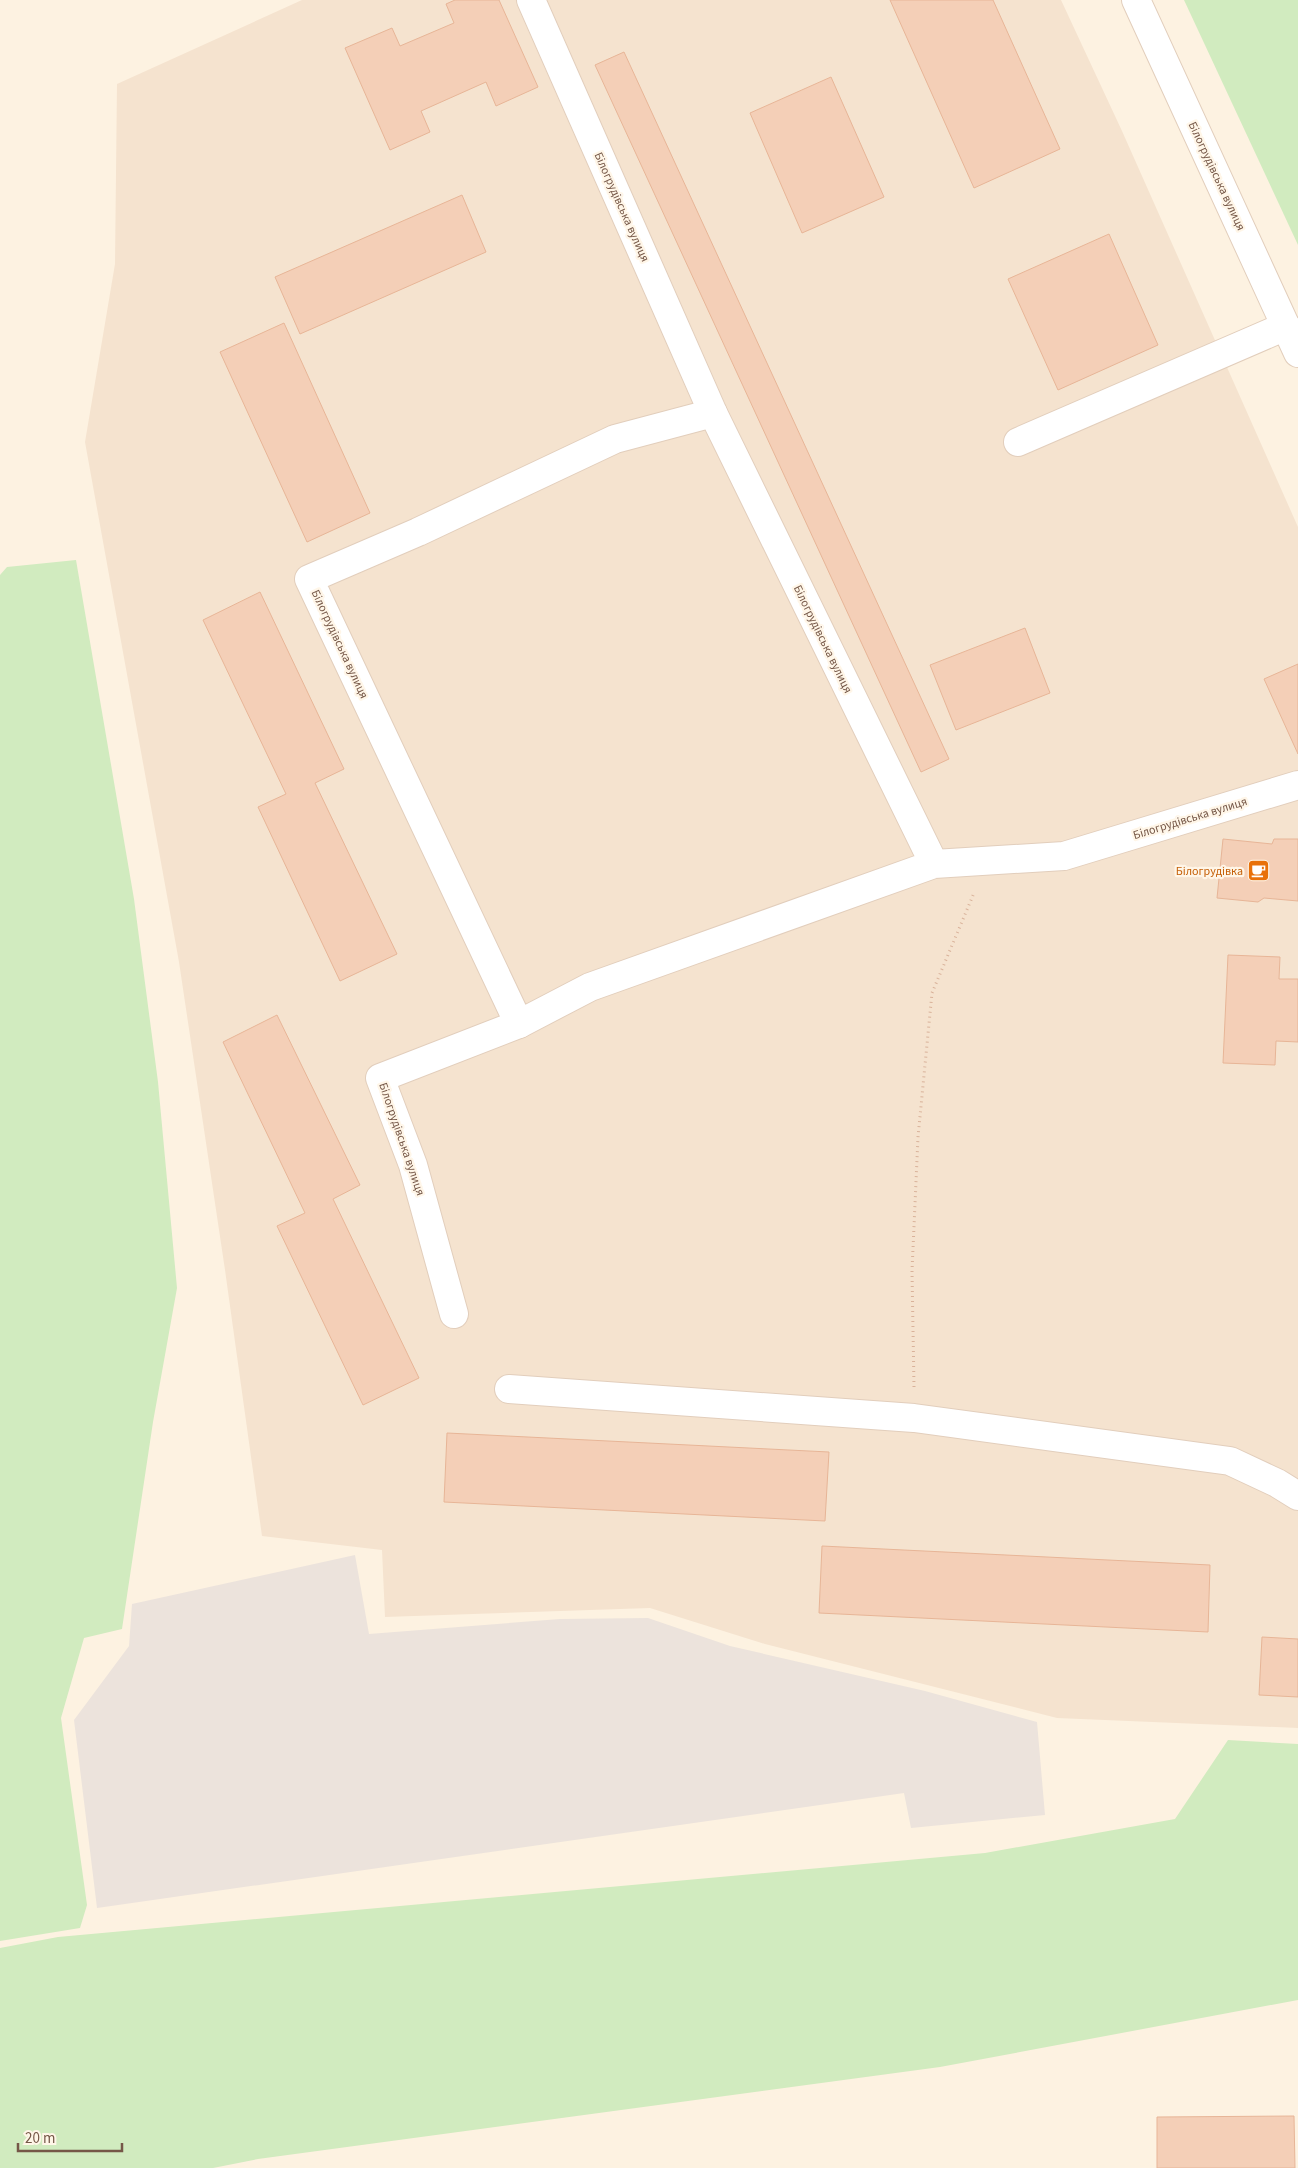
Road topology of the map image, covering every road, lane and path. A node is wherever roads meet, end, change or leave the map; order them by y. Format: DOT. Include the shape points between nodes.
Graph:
graph roads {
  1 [pos="531,0"];
  2 [pos="1136,0"];
  3 [pos="1286,326"];
  4 [pos="1298,353"];
  5 [pos="713,413"];
  6 [pos="1018,442"];
  7 [pos="1298,785"];
  8 [pos="987,861"];
  9 [pos="934,864"];
  10 [pos="519,1024"];
  11 [pos="454,1314"];
  12 [pos="509,1389"];
  13 [pos="914,1418"];
  14 [pos="1298,1496"];
  1 -- 5 [label="street, Білогрудівська вулиця"];
  2 -- 3 [label="street, Білогрудівська вулиця"];
  3 -- 4 [label="street, Білогрудівська вулиця"];
  3 -- 6 [label="street"];
  5 -- 9 [label="street, Білогрудівська вулиця"];
  5 -- 10 [label="street, Білогрудівська вулиця" via="615,439 418,532 309,579"];
  7 -- 8 [label="street, Білогрудівська вулиця" via="1064,856"];
  8 -- 9 [label="street, Білогрудівська вулиця"];
  8 -- 13 [label="path" via="932,993 918,1136 912,1271"];
  9 -- 10 [label="street, Білогрудівська вулиця" via="590,987"];
  10 -- 11 [label="street, Білогрудівська вулиця" via="380,1078 413,1165"];
  12 -- 13 [label="street"];
  13 -- 14 [label="street" via="1230,1461"];
}
